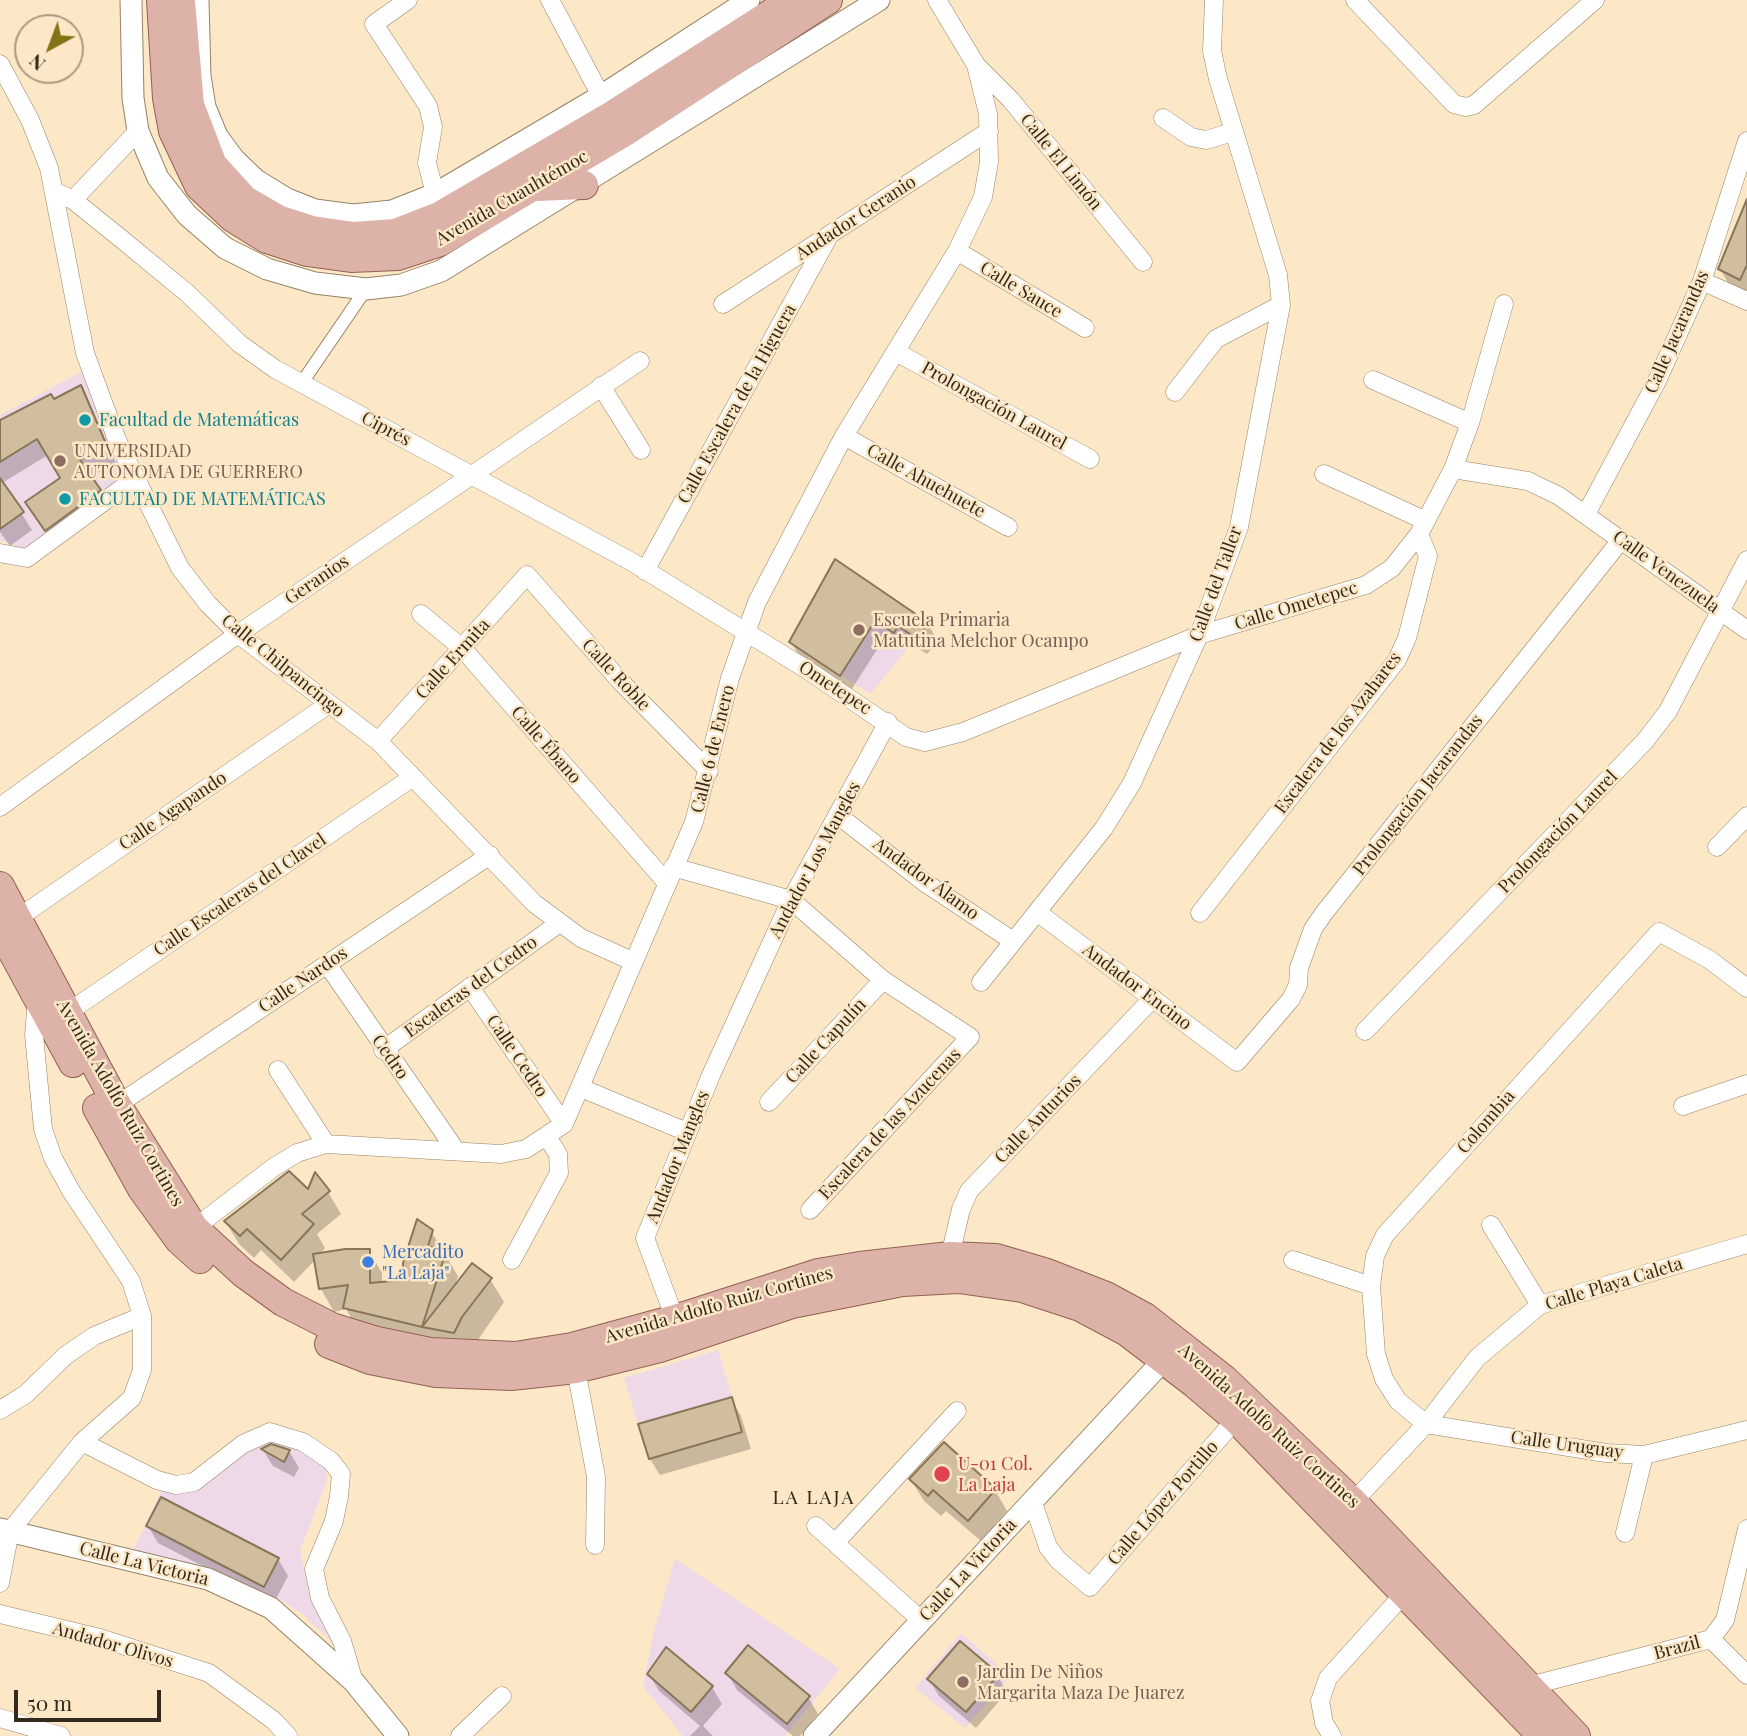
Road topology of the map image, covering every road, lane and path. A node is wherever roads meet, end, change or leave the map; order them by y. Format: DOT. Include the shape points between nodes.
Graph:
graph roads {
  1 [pos="131,0"];
  2 [pos="161,0"];
  3 [pos="180,0"];
  4 [pos="198,0"];
  5 [pos="408,0"];
  6 [pos="550,0"];
  7 [pos="749,0"];
  8 [pos="792,0"];
  9 [pos="828,0"];
  10 [pos="879,0"];
  11 [pos="937,0"];
  12 [pos="1214,0"];
  13 [pos="1355,0"];
  14 [pos="1595,0"];
  15 [pos="0,65"];
  16 [pos="976,65"];
  17 [pos="601,96"];
  18 [pos="1163,118"];
  19 [pos="138,131"];
  20 [pos="989,131"];
  21 [pos="1233,132"];
  22 [pos="1747,141"];
  23 [pos="584,185"];
  24 [pos="531,187"];
  25 [pos="54,191"];
  26 [pos="435,194"];
  27 [pos="73,200"];
  28 [pos="829,236"];
  29 [pos="957,251"];
  30 [pos="1143,261"];
  31 [pos="1702,281"];
  32 [pos="366,289"];
  33 [pos="1747,301"];
  34 [pos="723,304"];
  35 [pos="1504,304"];
  36 [pos="1281,305"];
  37 [pos="1085,328"];
  38 [pos="898,352"];
  39 [pos="640,361"];
  40 [pos="1373,380"];
  41 [pos="301,384"];
  42 [pos="600,386"];
  43 [pos="1175,392"];
  44 [pos="1470,423"];
  45 [pos="844,436"];
  46 [pos="641,450"];
  47 [pos="1090,459"];
  48 [pos="1453,469"];
  49 [pos="1324,474"];
  50 [pos="471,475"];
  51 [pos="136,478"];
  52 [pos="1586,514"];
  53 [pos="1008,527"];
  54 [pos="1422,527"];
  55 [pos="1621,540"];
  56 [pos="0,553"];
  57 [pos="1747,560"];
  58 [pos="645,571"];
  59 [pos="527,575"];
  60 [pos="1722,612"];
  61 [pos="421,614"];
  62 [pos="1747,630"];
  63 [pos="745,632"];
  64 [pos="238,634"];
  65 [pos="1199,635"];
  66 [pos="463,649"];
  67 [pos="329,704"];
  68 [pos="888,722"];
  69 [pos="378,741"];
  70 [pos="925,742"];
  71 [pos="709,771"];
  72 [pos="413,777"];
  73 [pos="0,807"];
  74 [pos="839,816"];
  75 [pos="1747,816"];
  76 [pos="1717,847"];
  77 [pos="490,855"];
  78 [pos="669,875"];
  79 [pos="0,886"];
  80 [pos="790,900"];
  81 [pos="1037,912"];
  82 [pos="1200,913"];
  83 [pos="558,924"];
  84 [pos="11,937"];
  85 [pos="1013,941"];
  86 [pos="632,961"];
  87 [pos="327,964"];
  88 [pos="883,980"];
  89 [pos="981,982"];
  90 [pos="470,987"];
  91 [pos="1747,988"];
  92 [pos="1153,998"];
  93 [pos="37,999"];
  94 [pos="67,1013"];
  95 [pos="1365,1031"];
  96 [pos="383,1050"];
  97 [pos="1237,1062"];
  98 [pos="278,1070"];
  99 [pos="711,1075"];
  100 [pos="1747,1084"];
  101 [pos="581,1088"];
  102 [pos="769,1102"];
  103 [pos="117,1105"];
  104 [pos="1683,1106"];
  105 [pos="564,1124"];
  106 [pos="687,1132"];
  107 [pos="547,1137"];
  108 [pos="326,1143"];
  109 [pos="454,1149"];
  110 [pos="810,1210"];
  111 [pos="1491,1225"];
  112 [pos="186,1234"];
  113 [pos="1747,1244"];
  114 [pos="950,1256"];
  115 [pos="512,1260"];
  116 [pos="1293,1260"];
  117 [pos="1371,1286"];
  118 [pos="1540,1305"];
  119 [pos="142,1316"];
  120 [pos="675,1319"];
  121 [pos="1172,1351"];
  122 [pos="576,1369"];
  123 [pos="0,1410"];
  124 [pos="957,1411"];
  125 [pos="1236,1419"];
  126 [pos="1426,1424"];
  127 [pos="1747,1430"];
  128 [pos="82,1442"];
  129 [pos="1644,1455"];
  130 [pos="1032,1500"];
  131 [pos="1353,1502"];
  132 [pos="816,1526"];
  133 [pos="1747,1529"];
  134 [pos="5,1530"];
  135 [pos="1625,1533"];
  136 [pos="835,1543"];
  137 [pos="595,1545"];
  138 [pos="0,1583"];
  139 [pos="1414,1583"];
  140 [pos="0,1614"];
  141 [pos="921,1620"];
  142 [pos="1711,1639"];
  143 [pos="1747,1675"];
  144 [pos="354,1682"];
  145 [pos="1528,1686"];
  146 [pos="502,1696"];
  147 [pos="0,1718"];
  148 [pos="61,1736"];
  149 [pos="288,1736"];
  150 [pos="398,1736"];
  151 [pos="460,1736"];
  152 [pos="814,1736"];
  153 [pos="1332,1736"];
  154 [pos="1542,1736"];
  155 [pos="1576,1736"];
  1 -- 19 [label="street"];
  2 -- 24 [label="main road, Avenida Cuauhtémoc" via="167,98 181,152 199,186 233,218 267,239 307,252 351,258 398,256 440,242"];
  3 -- 8 [label="main road, Avenida Cuauhtémoc" via="190,105 213,165 244,200 278,219 354,236 396,233 439,216 612,115"];
  4 -- 26 [label="street" via="205,107 217,136 256,180 315,210 354,215 392,211"];
  5 -- 26 [label="street" via="374,24 428,106 433,127 427,163"];
  6 -- 17 [label="street"];
  7 -- 17 [label="street"];
  9 -- 24 [label="main road, Avenida Cuauhtémoc" via="625,132"];
  10 -- 23 [label="street"];
  11 -- 16 [label="street, Calle 6 de Enero"];
  12 -- 21 [label="street, Calle del Taller" via="1212,51"];
  13 -- 14 [label="street" via="1454,104 1466,107 1474,105"];
  15 -- 25 [label="street, Calle Chilpancingo" via="30,120"];
  16 -- 20 [label="street, Calle 6 de Enero"];
  16 -- 30 [label="street, Calle El Limón" via="1011,100"];
  17 -- 26 [label="street"];
  18 -- 21 [label="street" via="1191,137 1206,140"];
  19 -- 27 [label="street"];
  19 -- 32 [label="street" via="158,178 187,215 225,248 315,283"];
  20 -- 28 [label="street, Andador Geranio"];
  20 -- 29 [label="street, Calle 6 de Enero" via="983,197"];
  21 -- 36 [label="street, Calle del Taller" via="1278,275"];
  22 -- 31 [label="street, Calle Jacarandas"];
  23 -- 24 [label="main road"];
  23 -- 32 [label="street" via="441,271 401,285"];
  25 -- 27 [label="street, Ciprés"];
  25 -- 51 [label="street, Calle Chilpancingo" via="85,353"];
  27 -- 41 [label="street, Ciprés" via="187,293 240,344"];
  28 -- 34 [label="street, Andador Geranio"];
  28 -- 58 [label="street, Calle Escalera de la Higuera"];
  29 -- 37 [label="street, Calle Sauce"];
  29 -- 38 [label="street, Calle 6 de Enero"];
  31 -- 33 [label="street"];
  31 -- 52 [label="street, Calle Jacarandas" via="1656,383"];
  32 -- 41 [label="street"];
  35 -- 44 [label="street, Calle Ometepec"];
  36 -- 43 [label="street" via="1216,339"];
  36 -- 65 [label="street, Calle del Taller" via="1239,527"];
  38 -- 45 [label="street, Calle 6 de Enero"];
  38 -- 47 [label="street, Prolongación Laurel"];
  39 -- 42 [label="street, Geranios"];
  40 -- 44 [label="street"];
  41 -- 50 [label="street, Ciprés"];
  42 -- 46 [label="street"];
  42 -- 50 [label="street, Geranios"];
  44 -- 48 [label="street, Calle Ometepec"];
  45 -- 53 [label="street, Calle Ahuehuete"];
  45 -- 63 [label="street, Calle 6 de Enero"];
  48 -- 52 [label="street" via="1528,481"];
  48 -- 54 [label="street, Calle Ometepec"];
  49 -- 54 [label="street"];
  50 -- 58 [label="street, Ciprés"];
  50 -- 64 [label="street, Geranios"];
  51 -- 56 [label="street" via="27,558"];
  51 -- 64 [label="street, Calle Chilpancingo" via="180,568"];
  52 -- 55 [label="street, Calle Venezuela"];
  54 -- 65 [label="street, Calle Ometepec" via="1392,569 1366,585"];
  54 -- 82 [label="street, Escalera de los Azahares" via="1428,556 1397,660"];
  55 -- 60 [label="street, Calle Venezuela"];
  55 -- 97 [label="street, Prolongación Jacarandas" via="1324,913 1313,929 1291,999"];
  57 -- 60 [label="street, Prolongación Laurel"];
  58 -- 63 [label="street, Ciprés"];
  59 -- 66 [label="street, Calle Ermita"];
  59 -- 71 [label="street, Calle Roble" via="621,682"];
  60 -- 62 [label="street, Calle Venezuela"];
  60 -- 95 [label="street, Prolongación Laurel" via="1668,711 1645,741"];
  61 -- 66 [label="street, Calle Ébano"];
  63 -- 68 [label="street, Ometepec"];
  63 -- 71 [label="street, Calle 6 de Enero"];
  64 -- 67 [label="street, Calle Chilpancingo"];
  64 -- 73 [label="street, Geranios"];
  65 -- 70 [label="street, Calle Ometepec" via="964,732"];
  65 -- 81 [label="street, Calle del Taller" via="1132,783 1104,828"];
  66 -- 69 [label="street, Calle Ermita"];
  66 -- 78 [label="street, Calle Ébano"];
  67 -- 69 [label="street, Calle Chilpancingo"];
  67 -- 84 [label="street, Calle Agapando"];
  68 -- 70 [label="street, Ometepec" via="906,737"];
  68 -- 74 [label="street, Andador Los Mangles"];
  69 -- 72 [label="street, Calle Chilpancingo"];
  71 -- 78 [label="street, Calle 6 de Enero" via="694,822"];
  72 -- 77 [label="street, Calle Chilpancingo"];
  72 -- 94 [label="street, Calle Escaleras del Clavel"];
  74 -- 80 [label="street, Andador Los Mangles"];
  74 -- 85 [label="street, Andador Álamo"];
  75 -- 76 [label="street"];
  77 -- 83 [label="street, Calle Chilpancingo"];
  77 -- 87 [label="street, Calle Nardos"];
  78 -- 80 [label="street"];
  78 -- 86 [label="street, Calle 6 de Enero"];
  79 -- 84 [label="main road, Avenida Adolfo Ruiz Cortines"];
  80 -- 88 [label="street"];
  80 -- 99 [label="street, Andador Los Mangles"];
  81 -- 85 [label="street, Calle del Taller"];
  81 -- 92 [label="street, Andador Encino"];
  83 -- 86 [label="street, Calle Chilpancingo"];
  83 -- 90 [label="street, Escaleras del Cedro"];
  84 -- 93 [label="main road, Avenida Adolfo Ruiz Cortines"];
  84 -- 94 [label="main road, Avenida Adolfo Ruiz Cortines"];
  85 -- 89 [label="street, Calle del Taller"];
  86 -- 101 [label="street, Calle 6 de Enero"];
  87 -- 96 [label="street, Cedro"];
  87 -- 103 [label="street, Calle Nardos"];
  88 -- 102 [label="street, Calle Capulín"];
  88 -- 110 [label="street, Escalera de las Azucenas" via="970,1037"];
  90 -- 96 [label="street, Escaleras del Cedro"];
  90 -- 105 [label="street, Calle Cedro"];
  91 -- 117 [label="street, Colombia" via="1710,960 1658,932 1385,1235 1375,1256"];
  92 -- 97 [label="street, Andador Encino"];
  92 -- 114 [label="street, Calle Anturios" via="969,1191"];
  93 -- 112 [label="main road, Avenida Adolfo Ruiz Cortines" via="142,1189"];
  93 -- 119 [label="street" via="34,1035 43,1129 71,1191 131,1281"];
  94 -- 103 [label="main road, Avenida Adolfo Ruiz Cortines"];
  96 -- 109 [label="street, Cedro"];
  98 -- 108 [label="street"];
  99 -- 106 [label="street, Andador Mangles"];
  100 -- 104 [label="street"];
  101 -- 105 [label="street, Calle 6 de Enero"];
  101 -- 106 [label="street"];
  103 -- 112 [label="main road, Avenida Adolfo Ruiz Cortines"];
  105 -- 107 [label="street, Calle 6 de Enero"];
  106 -- 120 [label="street, Andador Mangles" via="645,1238"];
  107 -- 109 [label="street, Calle 6 de Enero" via="526,1149 501,1154"];
  107 -- 115 [label="street" via="558,1154 559,1172"];
  108 -- 109 [label="street, Calle 6 de Enero"];
  108 -- 112 [label="street, Calle 6 de Enero" via="274,1167"];
  111 -- 118 [label="street"];
  112 -- 120 [label="main road, Avenida Adolfo Ruiz Cortines" via="283,1303 332,1327 430,1352 514,1356 572,1347"];
  112 -- 122 [label="main road, Avenida Adolfo Ruiz Cortines" via="227,1283 322,1342 370,1360 436,1373 511,1376"];
  113 -- 118 [label="street, Calle Playa Caleta"];
  114 -- 120 [label="main road, Avenida Adolfo Ruiz Cortines" via="818,1273"];
  114 -- 121 [label="main road, Avenida Adolfo Ruiz Cortines" via="996,1258 1106,1296 1145,1317"];
  116 -- 117 [label="street"];
  117 -- 126 [label="street, Colombia" via="1376,1354 1384,1379 1398,1401"];
  118 -- 126 [label="street, Calle Playa Caleta" via="1478,1359"];
  119 -- 123 [label="street" via="94,1336 65,1356 26,1394"];
  119 -- 128 [label="street" via="142,1370 132,1398"];
  121 -- 122 [label="main road, Avenida Adolfo Ruiz Cortines" via="1080,1307 1022,1288 959,1279 902,1282 792,1304 660,1349"];
  121 -- 125 [label="main road, Avenida Adolfo Ruiz Cortines"];
  121 -- 130 [label="street, Calle La Victoria"];
  121 -- 131 [label="main road, Avenida Adolfo Ruiz Cortines" via="1224,1379"];
  122 -- 137 [label="street" via="596,1477"];
  124 -- 136 [label="street"];
  125 -- 130 [label="street, Calle López Portillo" via="1090,1587 1048,1547"];
  125 -- 139 [label="main road, Avenida Adolfo Ruiz Cortines"];
  126 -- 129 [label="street, Calle Uruguay"];
  126 -- 131 [label="street, Calle Playa Caleta"];
  127 -- 129 [label="street, Calle Uruguay"];
  128 -- 134 [label="street"];
  128 -- 144 [label="street" via="176,1485 194,1482 243,1444 270,1432 303,1442 331,1461 341,1474 339,1496 314,1569 320,1598 342,1641"];
  129 -- 135 [label="street"];
  130 -- 141 [label="street, Calle La Victoria"];
  131 -- 139 [label="main road, Avenida Adolfo Ruiz Cortines"];
  132 -- 136 [label="street"];
  133 -- 142 [label="street, Brazil" via="1726,1620"];
  134 -- 138 [label="street"];
  134 -- 144 [label="street, Calle La Victoria" via="208,1578 271,1608"];
  136 -- 141 [label="street"];
  139 -- 145 [label="main road, Avenida Adolfo Ruiz Cortines"];
  139 -- 153 [label="street" via="1328,1678 1320,1702"];
  139 -- 154 [label="main road, Avenida Adolfo Ruiz Cortines"];
  140 -- 149 [label="street, Andador Olivos" via="100,1638 209,1673"];
  141 -- 152 [label="street, Calle La Victoria"];
  142 -- 143 [label="street"];
  142 -- 145 [label="street, Brazil"];
  144 -- 150 [label="street, Calle La Victoria"];
  145 -- 155 [label="main road, Avenida Adolfo Ruiz Cortines"];
  146 -- 151 [label="street"];
  147 -- 148 [label="street"];
}
